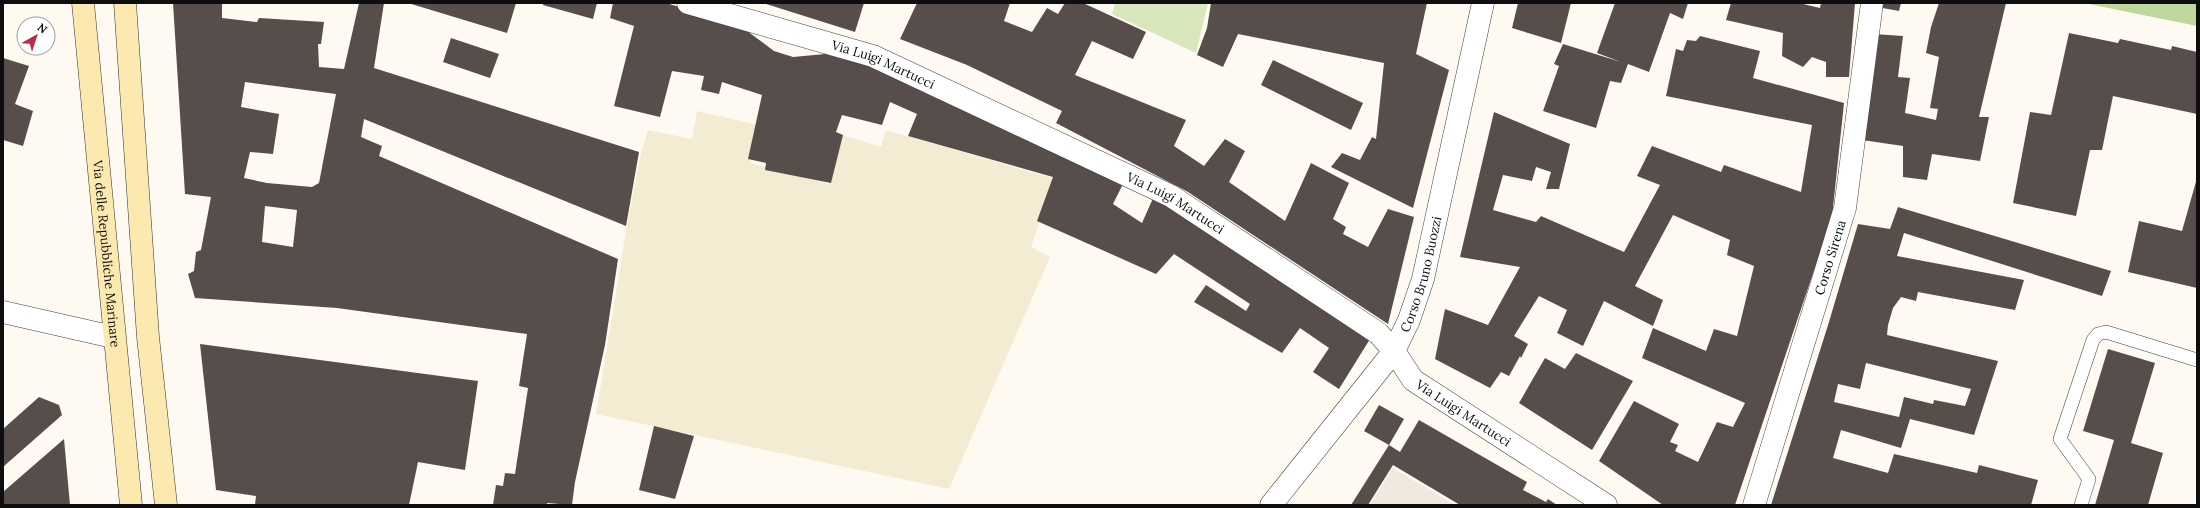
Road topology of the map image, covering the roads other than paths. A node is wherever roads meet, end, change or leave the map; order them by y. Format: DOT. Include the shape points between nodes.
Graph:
graph roads {
  1 [pos="83,3"];
  2 [pos="125,3"];
  3 [pos="688,3"];
  4 [pos="1484,3"];
  5 [pos="1872,3"];
  6 [pos="3,312"];
  7 [pos="113,337"];
  8 [pos="148,337"];
  9 [pos="1394,351"];
  10 [pos="2197,360"];
  11 [pos="130,505"];
  12 [pos="166,505"];
  13 [pos="1271,505"];
  14 [pos="1606,505"];
  15 [pos="1754,505"];
  16 [pos="2081,505"];
  1 -- 7 [label="main road, Via delle Repubbliche Marinare"];
  2 -- 8 [label="main road"];
  3 -- 9 [label="street, Via Luigi Martucci" via="873,56 1171,196 1378,333"];
  4 -- 9 [label="street, Corso Bruno Buozzi" via="1423,279 1409,320"];
  5 -- 15 [label="street, Corso Sirena" via="1845,208"];
  6 -- 7 [label="street"];
  7 -- 8 [label="main road"];
  7 -- 11 [label="main road, Via delle Repubbliche Marinare"];
  8 -- 12 [label="main road"];
  9 -- 13 [label="street, Corso Bruno Buozzi"];
  9 -- 14 [label="street, Via Luigi Martucci" via="1413,380"];
  10 -- 16 [label="lane" via="2106,332 2098,334 2060,439 2089,479"];
}
